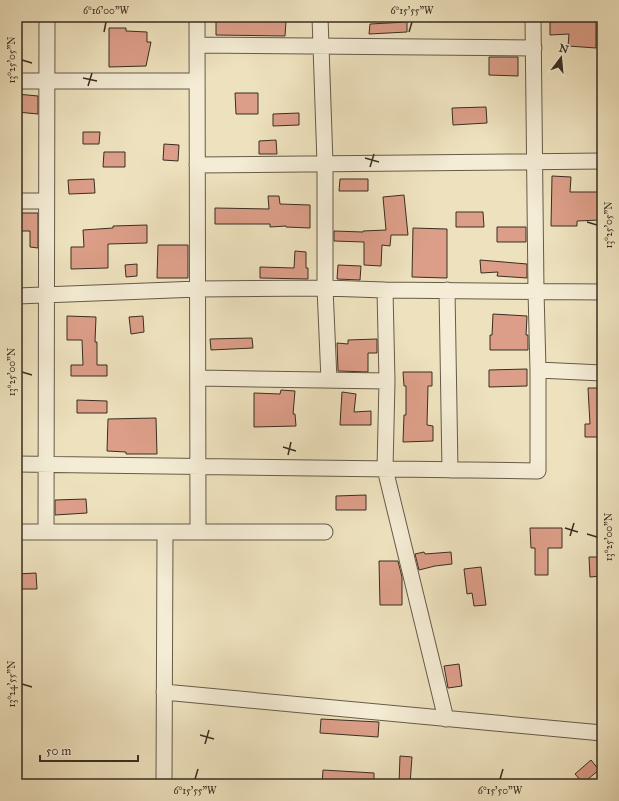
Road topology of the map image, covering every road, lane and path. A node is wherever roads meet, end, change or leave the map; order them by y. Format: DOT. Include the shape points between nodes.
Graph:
graph roads {
  1 [pos="47,17"];
  2 [pos="197,17"];
  3 [pos="320,17"];
  4 [pos="533,17"];
  5 [pos="197,45"];
  6 [pos="321,46"];
  7 [pos="534,48"];
  8 [pos="17,81"];
  9 [pos="47,81"];
  10 [pos="198,81"];
  11 [pos="602,161"];
  12 [pos="535,162"];
  13 [pos="197,164"];
  14 [pos="325,164"];
  15 [pos="17,201"];
  16 [pos="46,201"];
  17 [pos="325,288"];
  18 [pos="198,289"];
  19 [pos="385,290"];
  20 [pos="447,290"];
  21 [pos="536,291"];
  22 [pos="602,292"];
  23 [pos="46,294"];
  24 [pos="17,296"];
  25 [pos="538,370"];
  26 [pos="602,373"];
  27 [pos="198,378"];
  28 [pos="329,380"];
  29 [pos="387,381"];
  30 [pos="17,464"];
  31 [pos="46,464"];
  32 [pos="198,466"];
  33 [pos="385,470"];
  34 [pos="450,470"];
  35 [pos="46,531"];
  36 [pos="17,532"];
  37 [pos="164,532"];
  38 [pos="198,532"];
  39 [pos="325,532"];
  40 [pos="164,692"];
  41 [pos="446,719"];
  42 [pos="602,733"];
  43 [pos="164,784"];
  1 -- 9 [label="street"];
  2 -- 5 [label="street"];
  3 -- 6 [label="street"];
  4 -- 7 [label="street"];
  5 -- 6 [label="street"];
  5 -- 10 [label="street"];
  6 -- 7 [label="street"];
  6 -- 14 [label="street"];
  7 -- 12 [label="street"];
  8 -- 9 [label="street"];
  9 -- 10 [label="street"];
  9 -- 16 [label="street"];
  10 -- 13 [label="street"];
  11 -- 12 [label="street"];
  12 -- 14 [label="street"];
  12 -- 21 [label="street"];
  13 -- 14 [label="street"];
  13 -- 18 [label="street"];
  14 -- 17 [label="street"];
  15 -- 16 [label="street"];
  16 -- 23 [label="street"];
  17 -- 18 [label="street"];
  17 -- 19 [label="street"];
  17 -- 28 [label="street"];
  18 -- 23 [label="street"];
  18 -- 27 [label="street"];
  19 -- 20 [label="street"];
  19 -- 29 [label="street"];
  20 -- 21 [label="street"];
  20 -- 34 [label="street"];
  21 -- 22 [label="street"];
  21 -- 25 [label="street"];
  23 -- 24 [label="street"];
  23 -- 31 [label="street"];
  25 -- 26 [label="street"];
  25 -- 34 [label="street" via="538,471"];
  27 -- 28 [label="street"];
  27 -- 32 [label="street"];
  28 -- 29 [label="street"];
  29 -- 33 [label="street"];
  30 -- 31 [label="street"];
  31 -- 32 [label="street"];
  31 -- 35 [label="street"];
  32 -- 33 [label="street"];
  32 -- 38 [label="street"];
  33 -- 34 [label="street"];
  33 -- 41 [label="street"];
  35 -- 36 [label="street"];
  35 -- 37 [label="street"];
  37 -- 38 [label="street"];
  37 -- 40 [label="street"];
  38 -- 39 [label="street"];
  40 -- 41 [label="street"];
  40 -- 43 [label="street"];
  41 -- 42 [label="street"];
}
